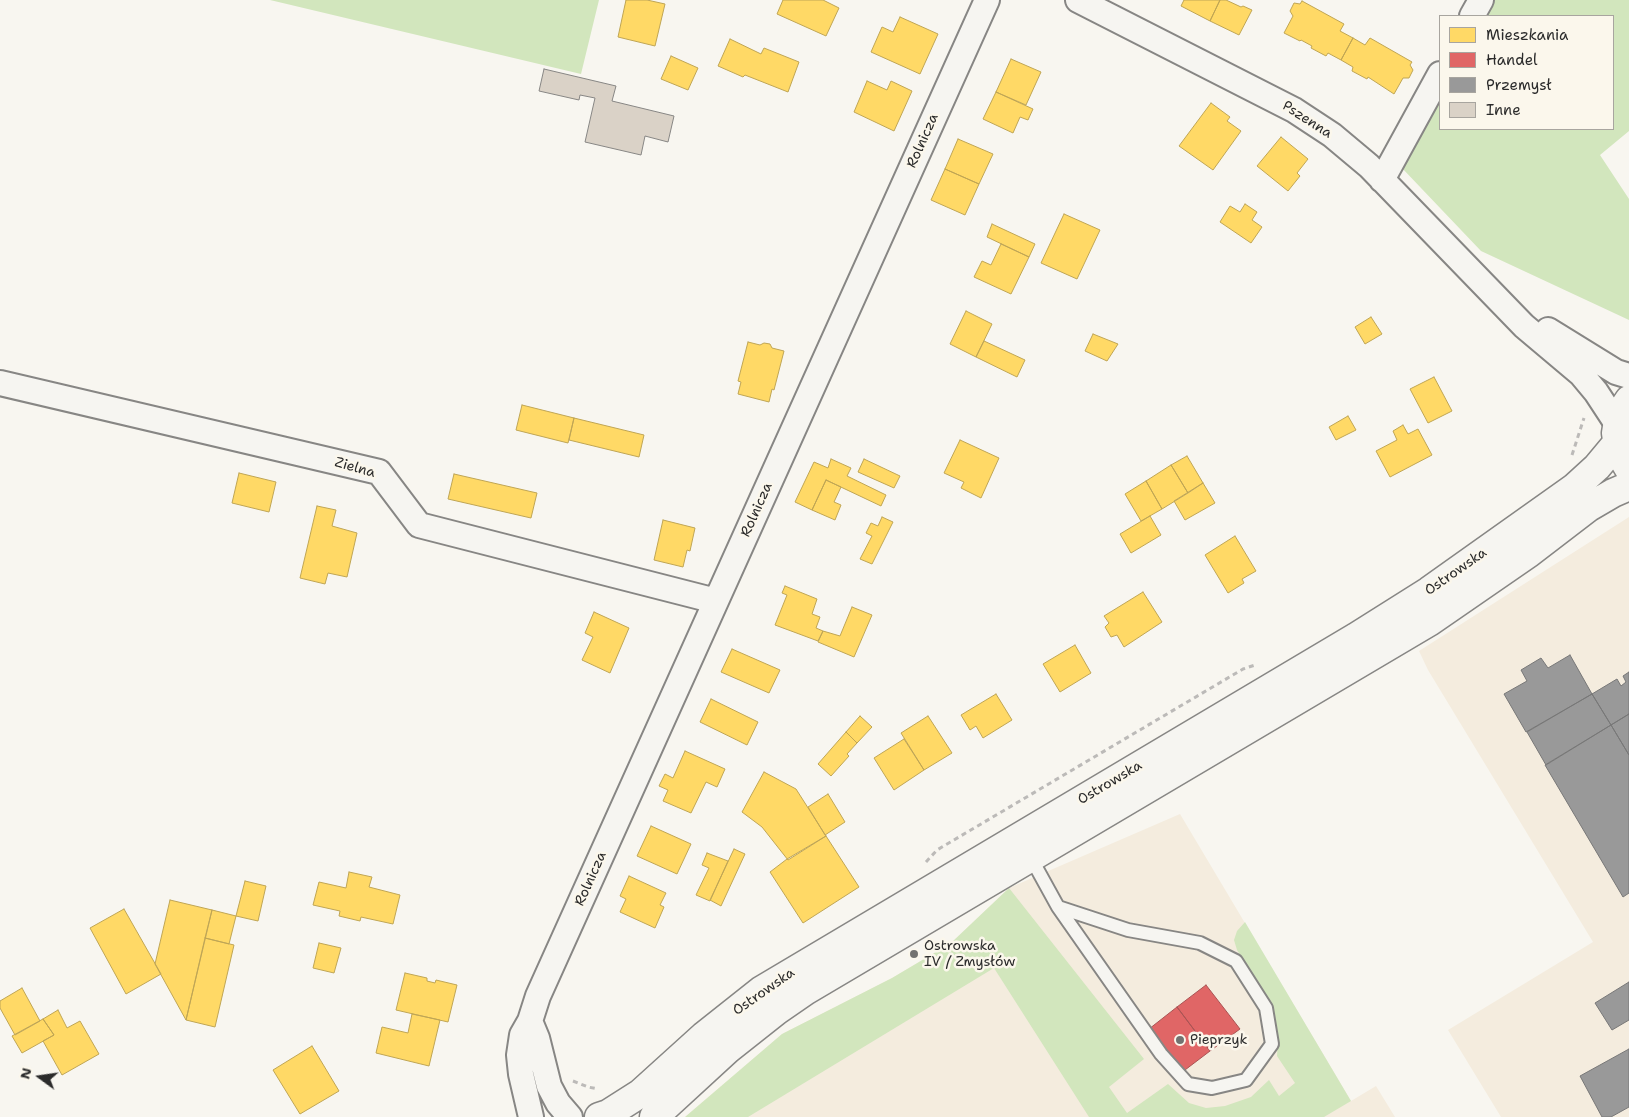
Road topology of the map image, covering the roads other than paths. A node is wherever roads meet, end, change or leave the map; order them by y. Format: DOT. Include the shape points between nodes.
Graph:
graph roads {
  1 [pos="987,0"];
  2 [pos="1078,0"];
  3 [pos="1481,0"];
  4 [pos="1473,15"];
  5 [pos="1439,76"];
  6 [pos="1382,180"];
  7 [pos="1494,297"];
  8 [pos="1629,376"];
  9 [pos="0,383"];
  10 [pos="1629,400"];
  11 [pos="1617,433"];
  12 [pos="1629,469"];
  13 [pos="1629,486"];
  14 [pos="716,601"];
  15 [pos="1031,858"];
  16 [pos="1058,907"];
  17 [pos="530,1021"];
  18 [pos="531,1117"];
  19 [pos="570,1117"];
  20 [pos="599,1117"];
  21 [pos="654,1117"];
  1 -- 14 [label="street, Rolnicza"];
  2 -- 6 [label="street, Pszenna" via="1294,110 1332,135"];
  3 -- 4 [label="street"];
  5 -- 6 [label="street"];
  6 -- 7 [label="street, Pszenna"];
  7 -- 8 [label="street, Pszenna" via="1616,372"];
  7 -- 11 [label="street, Pszenna" via="1581,374 1596,392"];
  9 -- 14 [label="street, Zielna" via="379,472 419,525"];
  10 -- 11 [label="main road, Ostrowska" via="1619,415"];
  11 -- 12 [label="main road" via="1622,460"];
  11 -- 20 [label="main road, Ostrowska" via="1596,467 1574,488 1429,591 762,990 704,1036 641,1093"];
  13 -- 15 [label="main road, Ostrowska" via="1589,507 1429,622"];
  14 -- 17 [label="street, Rolnicza" via="538,996"];
  15 -- 16 [label="lane"];
  15 -- 21 [label="main road, Ostrowska" via="829,976 776,1011 728,1049"];
  16 -- 16 [label="lane" via="1161,1054 1188,1084 1212,1088 1246,1080 1272,1044 1266,1008 1236,961 1200,943 1128,930"];
  17 -- 18 [label="street, Rolnicza" via="522,1035 518,1055"];
  17 -- 19 [label="street" via="549,1086"];
}
